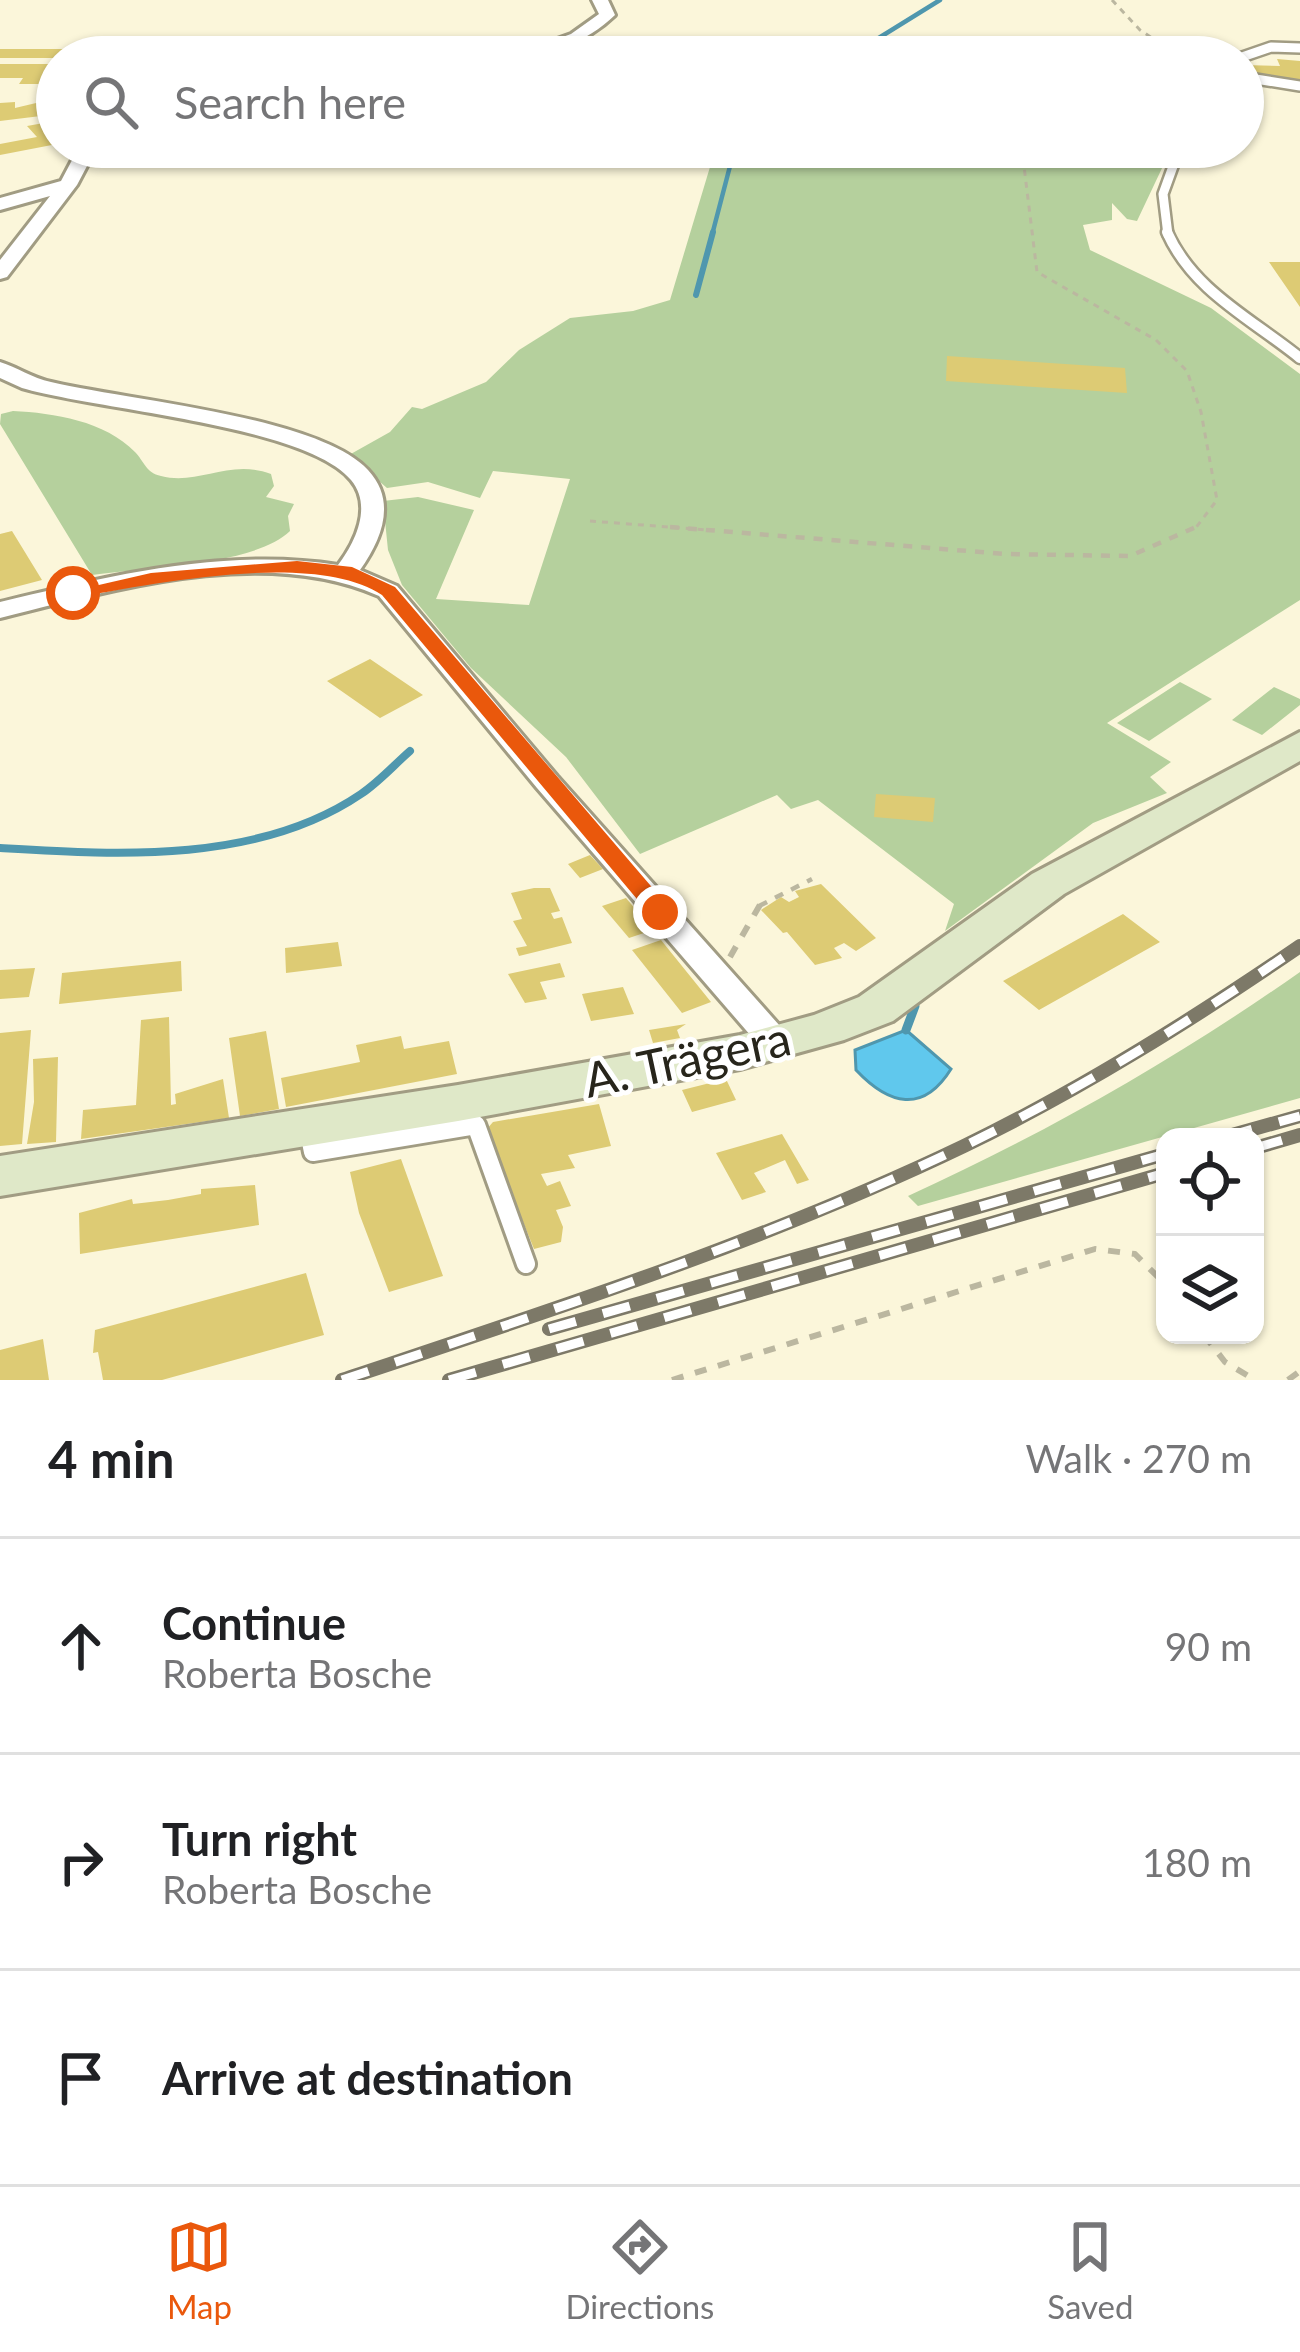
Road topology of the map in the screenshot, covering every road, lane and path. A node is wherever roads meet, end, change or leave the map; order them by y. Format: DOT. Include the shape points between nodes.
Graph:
graph roads {
  1 [pos="600,0"];
  2 [pos="1112,0"];
  3 [pos="575,36"];
  4 [pos="1150,36"];
  5 [pos="1300,48"];
  6 [pos="1264,49"];
  7 [pos="1264,80"];
  8 [pos="1300,86"];
  9 [pos="77,168"];
  10 [pos="1024,168"];
  11 [pos="1172,168"];
  12 [pos="68,185"];
  13 [pos="0,203"];
  14 [pos="0,273"];
  15 [pos="1300,358"];
  16 [pos="0,368"];
  17 [pos="590,521"];
  18 [pos="346,571"];
  19 [pos="0,610"];
  20 [pos="1300,743"];
  21 [pos="812,879"];
  22 [pos="718,978"];
  23 [pos="776,1043"];
  24 [pos="308,1126"];
  25 [pos="0,1176"];
  26 [pos="526,1264"];
  27 [pos="1156,1273"];
  28 [pos="1211,1344"];
  29 [pos="1300,1371"];
  30 [pos="672,1380"];
  31 [pos="1255,1380"];
  32 [pos="1288,1380"];
  1 -- 3 [label="street" via="607,15"];
  2 -- 4 [label="path"];
  5 -- 6 [label="lane"];
  7 -- 8 [label="lane"];
  9 -- 12 [label="street"];
  10 -- 17 [label="path" via="1037,272 1154,340 1190,373 1216,500 1192,533 1130,556 1005,554"];
  11 -- 15 [label="lane" via="1161,197 1168,245 1211,291"];
  12 -- 13 [label="street"];
  12 -- 14 [label="street"];
  16 -- 18 [label="street" via="12,378 237,428 346,463 370,489 374,512 367,545"];
  18 -- 19 [label="street" via="190,574"];
  18 -- 22 [label="street" via="388,591"];
  20 -- 23 [label="street, A. Trägera" via="1048,884 876,1009"];
  21 -- 22 [label="path" via="761,902"];
  22 -- 23 [label="street"];
  23 -- 24 [label="street, A. Trägera"];
  24 -- 25 [label="street, A. Trägera"];
  24 -- 26 [label="lane" via="313,1152 476,1125"];
  27 -- 30 [label="path" via="1120,1246"];
  28 -- 31 [label="path"];
  29 -- 32 [label="path"];
}
